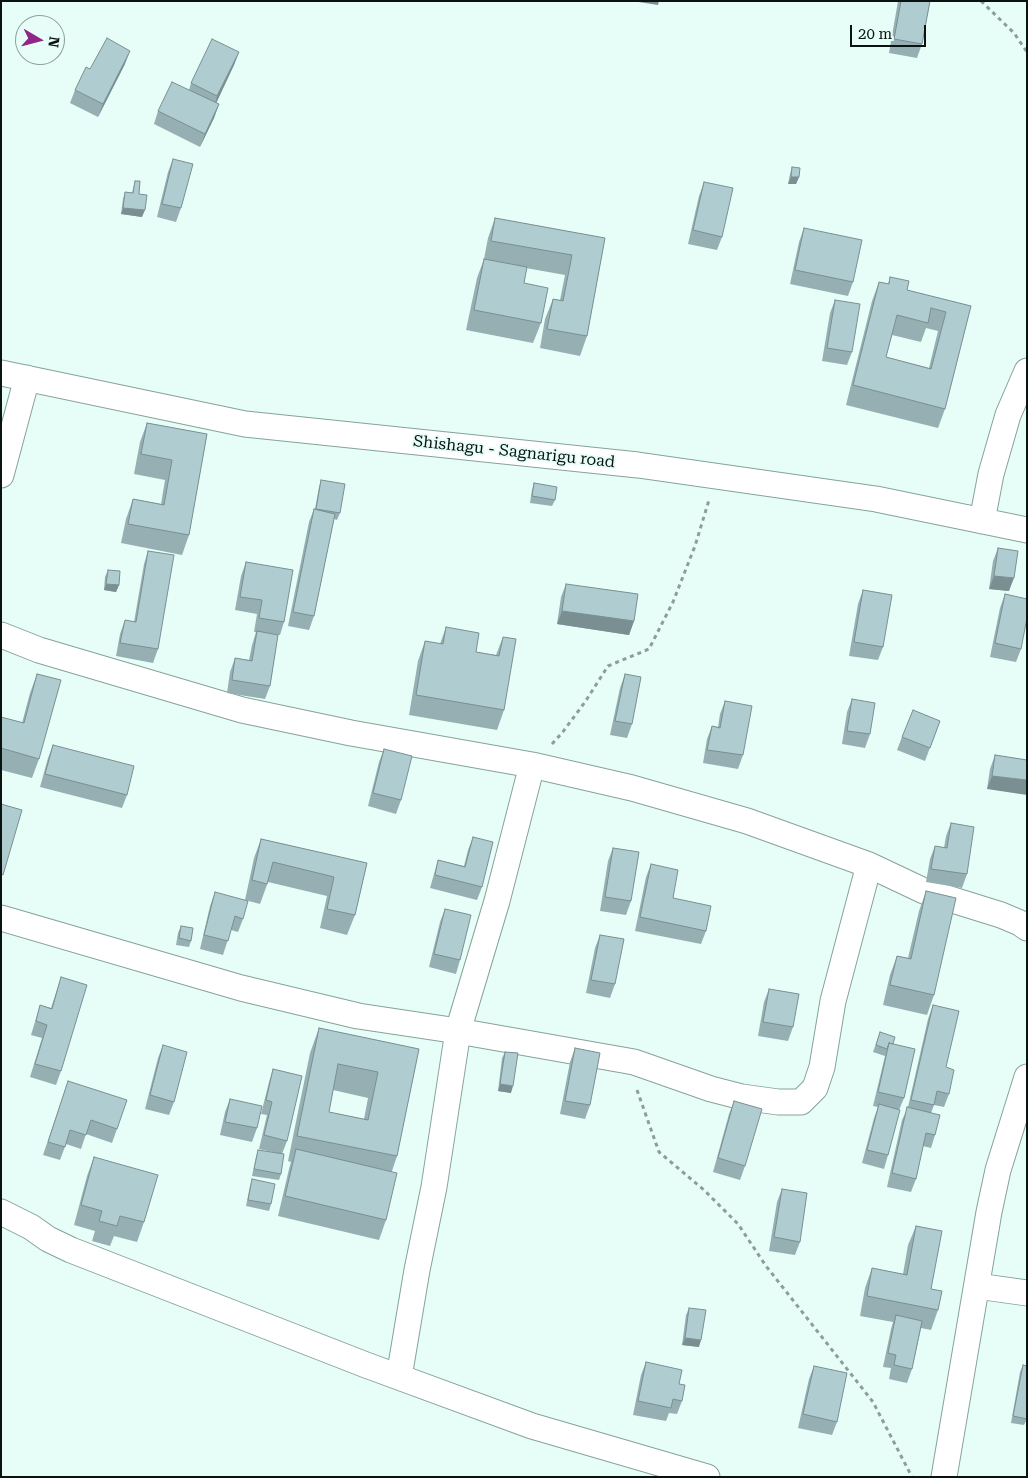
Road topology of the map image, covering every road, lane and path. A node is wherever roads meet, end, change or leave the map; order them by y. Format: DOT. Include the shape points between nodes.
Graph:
graph roads {
  1 [pos="981,1"];
  2 [pos="1027,52"];
  3 [pos="1027,371"];
  4 [pos="1,373"];
  5 [pos="27,378"];
  6 [pos="1,475"];
  7 [pos="716,476"];
  8 [pos="982,521"];
  9 [pos="1027,530"];
  10 [pos="1,635"];
  11 [pos="532,764"];
  12 [pos="869,865"];
  13 [pos="1,918"];
  14 [pos="1027,928"];
  15 [pos="458,1031"];
  16 [pos="634,1062"];
  17 [pos="1027,1077"];
  18 [pos="1,1212"];
  19 [pos="977,1286"];
  20 [pos="1027,1293"];
  21 [pos="399,1377"];
  22 [pos="707,1477"];
  23 [pos="912,1477"];
  24 [pos="944,1477"];
  1 -- 2 [label="path"];
  3 -- 8 [label="street" via="1005,423"];
  4 -- 5 [label="street, Shishagu - Sagnarigu road"];
  5 -- 6 [label="street"];
  5 -- 7 [label="street, Shishagu - Sagnarigu road" via="245,424"];
  7 -- 8 [label="street, Shishagu - Sagnarigu road" via="876,499"];
  7 -- 11 [label="path" via="695,546 649,649 608,666 562,733"];
  8 -- 9 [label="street, Shishagu - Sagnarigu road"];
  10 -- 11 [label="street" via="39,650 242,710 351,733"];
  11 -- 12 [label="street" via="632,788 747,822"];
  11 -- 15 [label="street"];
  12 -- 14 [label="street" via="924,891 1001,916"];
  12 -- 16 [label="street" via="833,1001 822,1067 815,1088 801,1102 734,1095"];
  13 -- 15 [label="street" via="250,990 358,1016"];
  15 -- 16 [label="street"];
  15 -- 21 [label="street" via="434,1187"];
  16 -- 23 [label="path" via="638,1093 659,1152 738,1224 766,1266 873,1402"];
  17 -- 19 [label="street" via="998,1170"];
  18 -- 21 [label="street" via="71,1250"];
  19 -- 20 [label="street"];
  19 -- 24 [label="street"];
  21 -- 22 [label="street" via="532,1426"];
}
